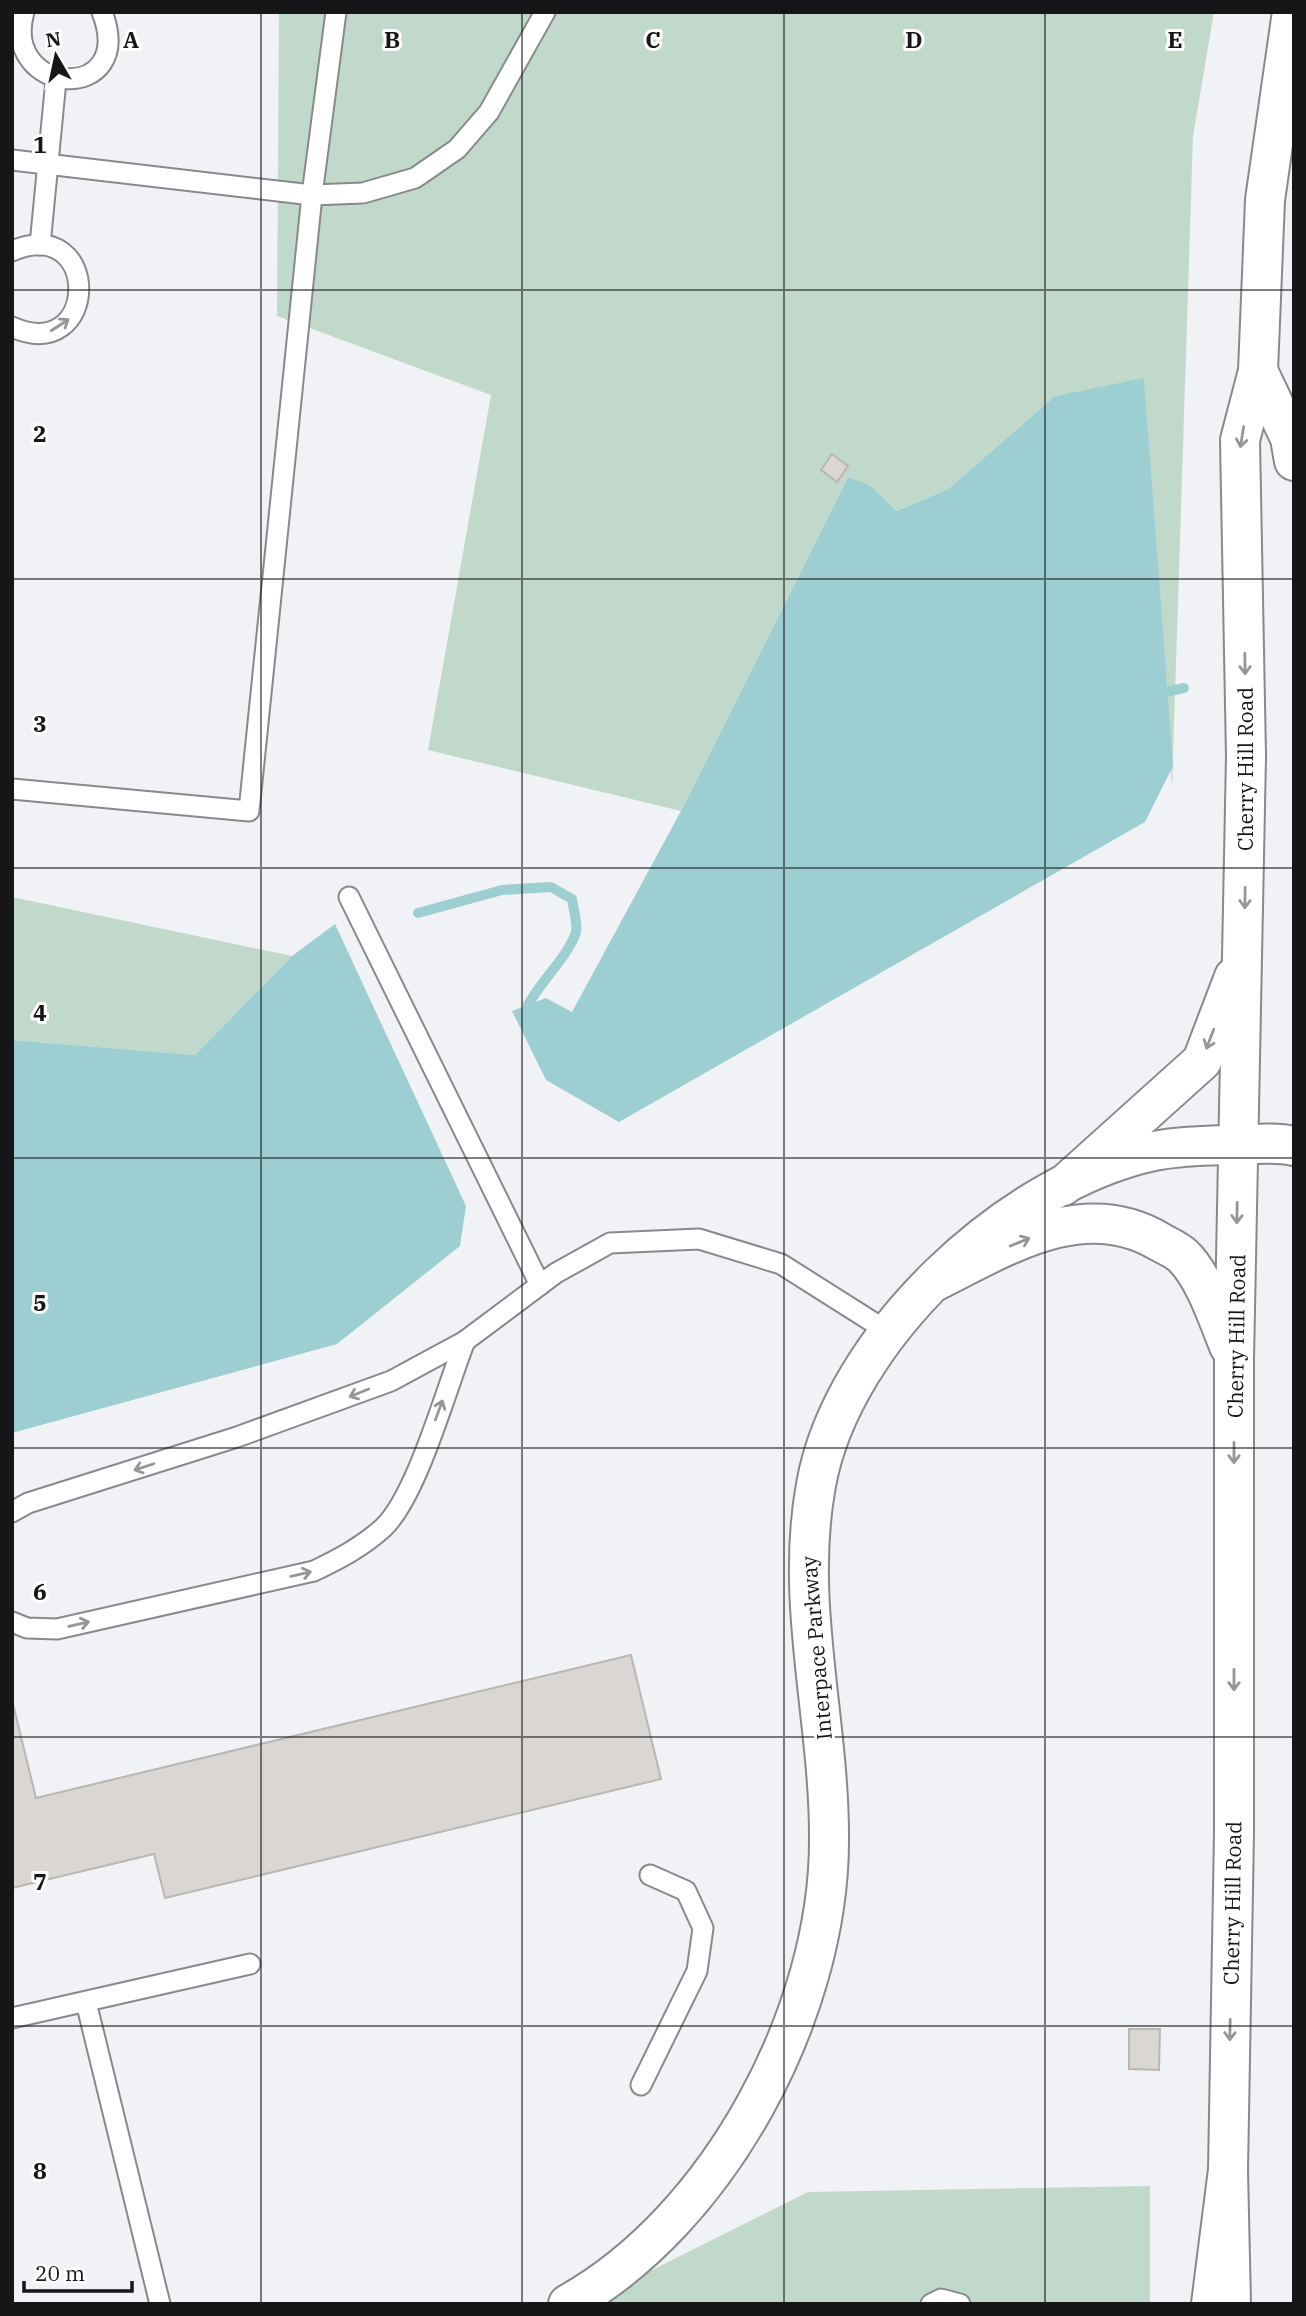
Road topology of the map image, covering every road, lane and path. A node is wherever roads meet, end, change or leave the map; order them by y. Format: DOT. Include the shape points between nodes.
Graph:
graph roads {
  1 [pos="24,12"];
  2 [pos="102,12"];
  3 [pos="336,12"];
  4 [pos="545,12"];
  5 [pos="1292,12"];
  6 [pos="56,80"];
  7 [pos="12,160"];
  8 [pos="48,165"];
  9 [pos="312,195"];
  10 [pos="40,244"];
  11 [pos="12,251"];
  12 [pos="12,327"];
  13 [pos="1258,371"];
  14 [pos="1294,461"];
  15 [pos="12,789"];
  16 [pos="349,897"];
  17 [pos="1244,953"];
  18 [pos="1239,1145"];
  19 [pos="1294,1146"];
  20 [pos="1063,1186"];
  21 [pos="936,1281"];
  22 [pos="540,1285"];
  23 [pos="890,1333"];
  24 [pos="465,1341"];
  25 [pos="1234,1360"];
  26 [pos="12,1512"];
  27 [pos="12,1622"];
  28 [pos="650,1875"];
  29 [pos="250,1964"];
  30 [pos="86,2002"];
  31 [pos="12,2018"];
  32 [pos="641,2085"];
  33 [pos="1228,2170"];
  34 [pos="160,2304"];
  35 [pos="568,2304"];
  36 [pos="931,2304"];
  37 [pos="960,2304"];
  38 [pos="1211,2304"];
  39 [pos="1231,2304"];
  1 -- 6 [label="lane" via="17,39 21,54 41,76"];
  2 -- 6 [label="lane" via="108,40 96,67 70,81"];
  3 -- 9 [label="lane"];
  4 -- 9 [label="lane" via="489,113 457,149 415,178 363,193"];
  5 -- 13 [label="main road, Cherry Hill Road" via="1265,200"];
  6 -- 8 [label="lane"];
  7 -- 8 [label="lane"];
  8 -- 9 [label="lane"];
  8 -- 10 [label="lane"];
  9 -- 15 [label="lane" via="249,811"];
  10 -- 11 [label="lane"];
  12 -- 10 [label="lane, one-way" via="40,334 54,330 67,322 80,297 76,268 61,252"];
  13 -- 14 [label="main road, Cherry Hill Road" via="1290,438"];
  13 -- 17 [label="main road, Cherry Hill Road, one-way" via="1240,440 1246,756"];
  16 -- 22 [label="lane"];
  17 -- 18 [label="main road, Cherry Hill Road"];
  17 -- 20 [label="main road, one-way" via="1202,1061"];
  18 -- 19 [label="main road, Interpace Parkway"];
  18 -- 20 [label="main road, Interpace Parkway" via="1153,1151"];
  18 -- 25 [label="main road, Cherry Hill Road, one-way"];
  20 -- 21 [label="main road, Interpace Parkway" via="990,1230"];
  21 -- 23 [label="main road, Interpace Parkway"];
  21 -- 25 [label="main road, one-way" via="1061,1225 1105,1222 1139,1230 1183,1256 1211,1300"];
  22 -- 23 [label="lane" via="610,1243 698,1239 781,1264"];
  22 -- 24 [label="lane"];
  23 -- 35 [label="main road, Interpace Parkway" via="861,1369 838,1413 816,1483 807,1549 829,1842 825,1900 808,1975 782,2051 752,2111 710,2175 655,2238"];
  24 -- 26 [label="lane, one-way" via="391,1381 322,1408"];
  27 -- 24 [label="lane, one-way" via="27,1628 57,1629 314,1571 345,1557 384,1527 409,1492"];
  25 -- 33 [label="main road, Cherry Hill Road, one-way" via="1234,1833"];
  28 -- 32 [label="lane" via="687,1891 703,1928 697,1971"];
  29 -- 30 [label="lane"];
  30 -- 31 [label="lane"];
  30 -- 34 [label="lane"];
  33 -- 38 [label="main road"];
  33 -- 39 [label="main road, Cherry Hill Road"];
  36 -- 37 [label="lane" via="941,2300"];
}
